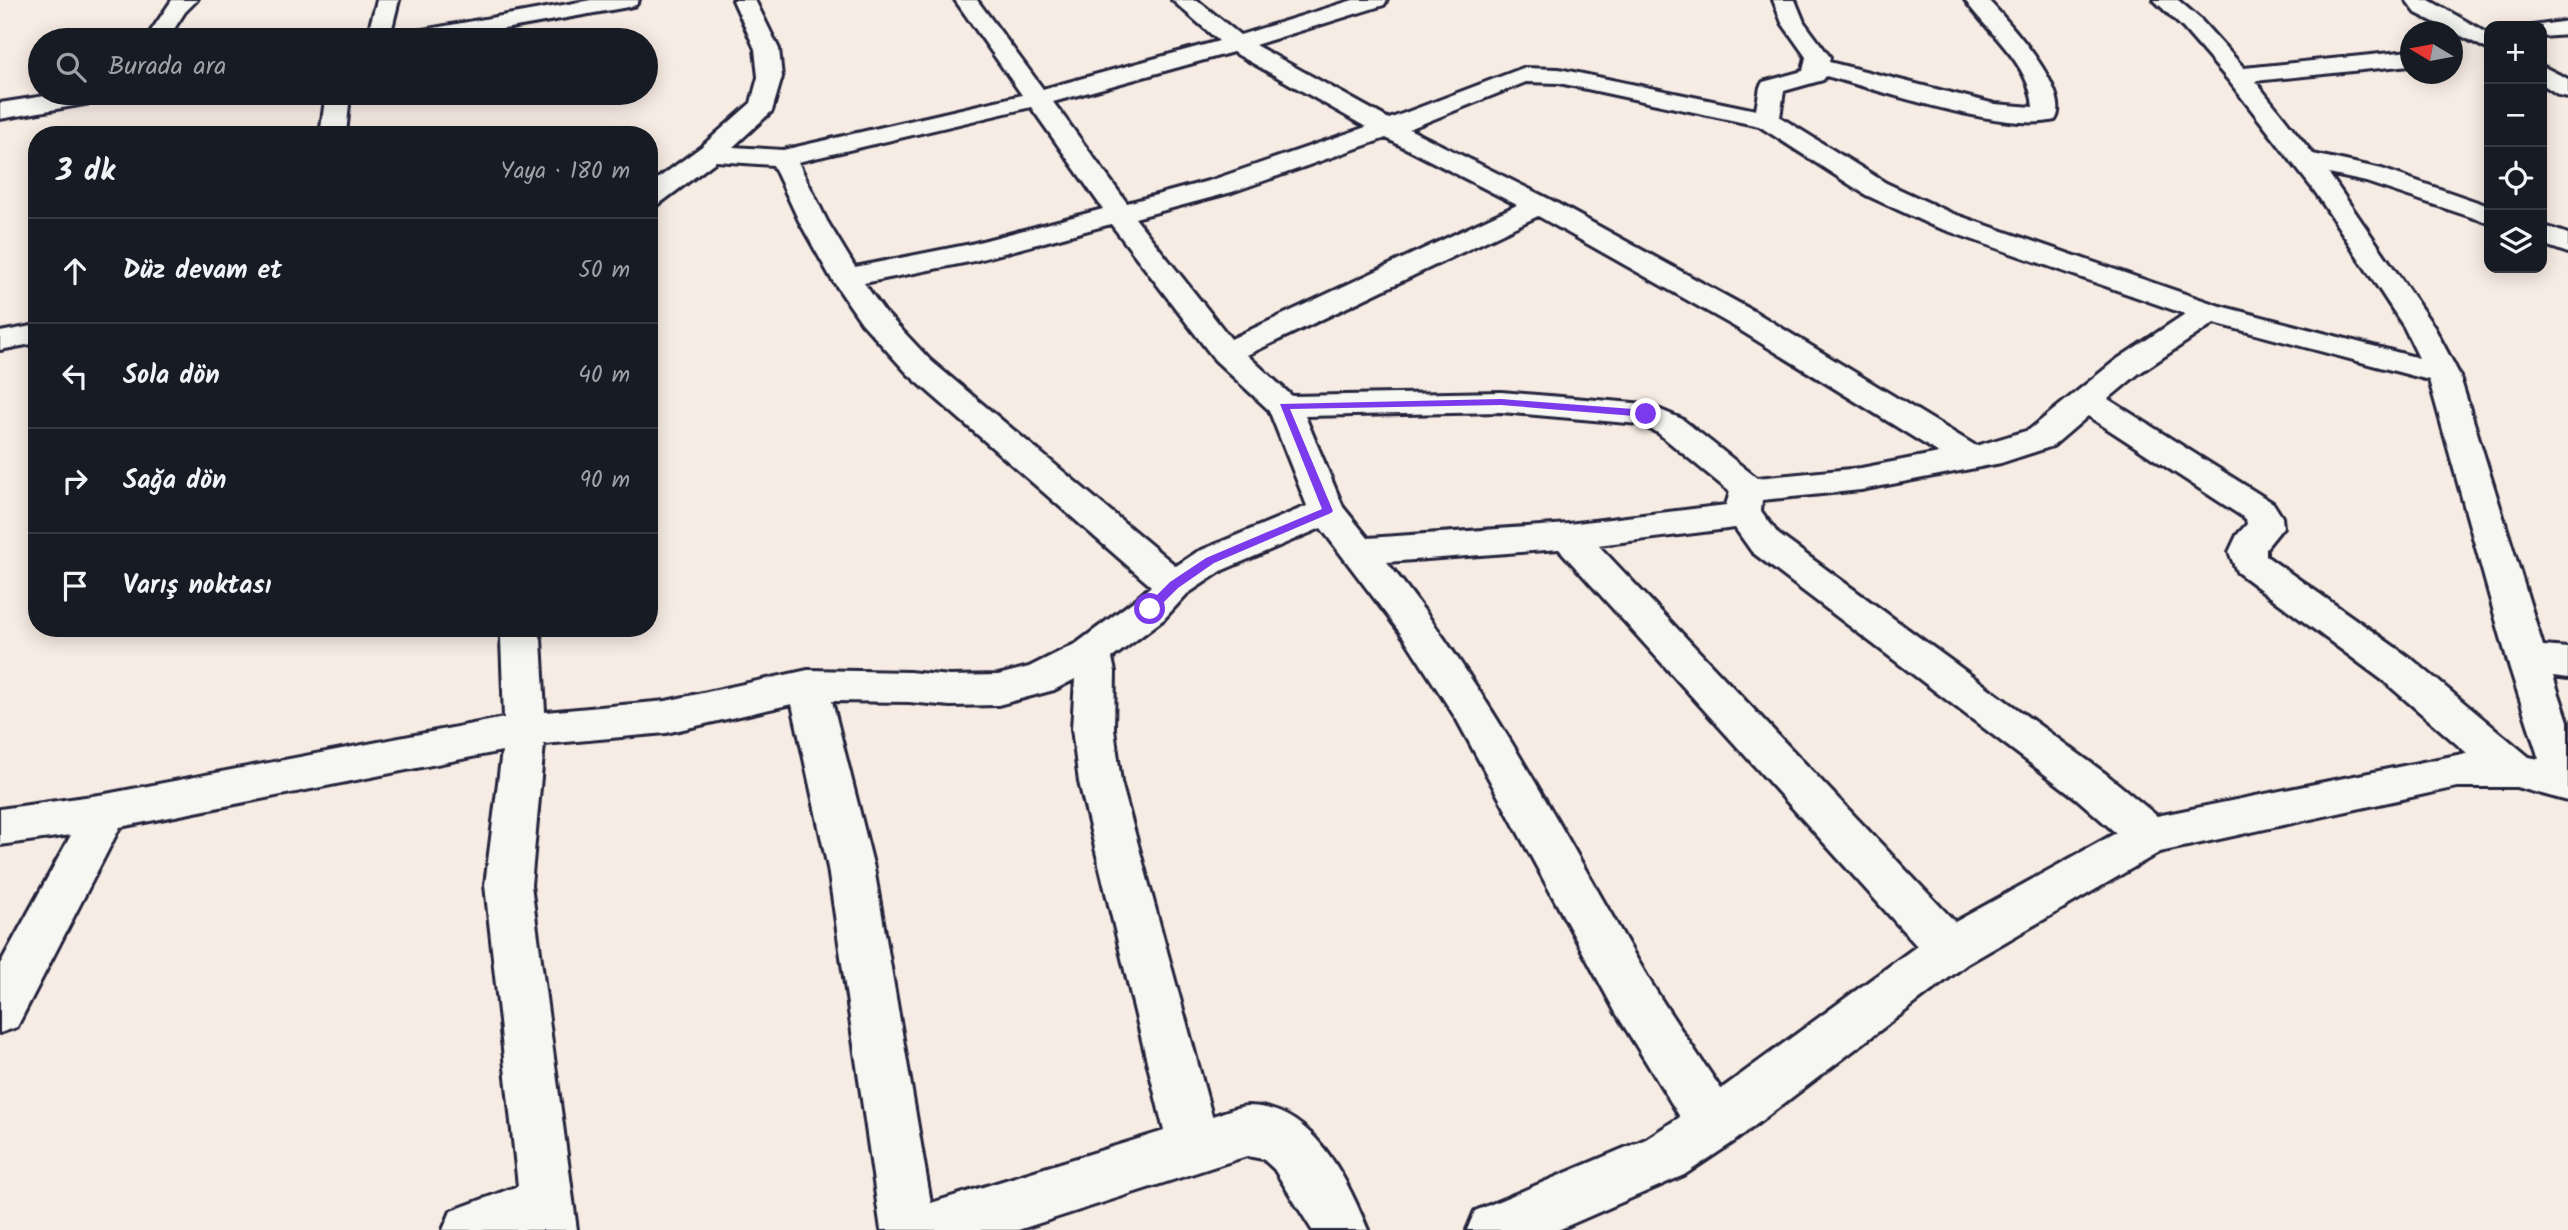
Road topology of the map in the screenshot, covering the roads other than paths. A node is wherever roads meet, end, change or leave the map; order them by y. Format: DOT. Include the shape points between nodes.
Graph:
graph roads {
  1 [pos="186,0"];
  2 [pos="388,0"];
  3 [pos="628,0"];
  4 [pos="744,0"];
  5 [pos="967,0"];
  6 [pos="1183,0"];
  7 [pos="1376,0"];
  8 [pos="1784,0"];
  9 [pos="1976,0"];
  10 [pos="2165,0"];
  11 [pos="2417,0"];
  12 [pos="556,7"];
  13 [pos="164,28"];
  14 [pos="380,28"];
  15 [pos="461,28"];
  16 [pos="2568,28"];
  17 [pos="2547,30"];
  18 [pos="2484,38"];
  19 [pos="2484,41"];
  20 [pos="1236,44"];
  21 [pos="2463,45"];
  22 [pos="2400,59"];
  23 [pos="1816,66"];
  24 [pos="2238,76"];
  25 [pos="2547,76"];
  26 [pos="2568,90"];
  27 [pos="1035,99"];
  28 [pos="36,105"];
  29 [pos="337,105"];
  30 [pos="0,111"];
  31 [pos="1767,120"];
  32 [pos="334,126"];
  33 [pos="1389,128"];
  34 [pos="710,153"];
  35 [pos="783,158"];
  36 [pos="2303,160"];
  37 [pos="658,191"];
  38 [pos="1539,205"];
  39 [pos="2484,213"];
  40 [pos="1118,214"];
  41 [pos="2547,236"];
  42 [pos="2568,244"];
  43 [pos="846,278"];
  44 [pos="2209,312"];
  45 [pos="28,336"];
  46 [pos="0,341"];
  47 [pos="1226,353"];
  48 [pos="2443,374"];
  49 [pos="2088,400"];
  50 [pos="1284,406"];
  51 [pos="1970,457"];
  52 [pos="1747,501"];
  53 [pos="1328,511"];
  54 [pos="1568,536"];
  55 [pos="1358,551"];
  56 [pos="1174,585"];
  57 [pos="520,637"];
  58 [pos="1091,653"];
  59 [pos="2527,659"];
  60 [pos="2568,663"];
  61 [pos="808,685"];
  62 [pos="525,730"];
  63 [pos="2516,770"];
  64 [pos="2568,783"];
  65 [pos="106,812"];
  66 [pos="0,827"];
  67 [pos="2150,836"];
  68 [pos="1950,949"];
  69 [pos="0,1011"];
  70 [pos="1714,1125"];
  71 [pos="1195,1149"];
  72 [pos="549,1216"];
  73 [pos="470,1230"];
  74 [pos="908,1230"];
  75 [pos="933,1230"];
  76 [pos="1341,1230"];
  77 [pos="1494,1230"];
  1 -- 13 [label="street"];
  2 -- 14 [label="street"];
  3 -- 12 [label="street"];
  4 -- 34 [label="street" via="767,49 771,77 764,106"];
  5 -- 27 [label="street"];
  6 -- 20 [label="street"];
  7 -- 20 [label="street"];
  8 -- 23 [label="street" via="1793,23 1818,57"];
  9 -- 23 [label="street" via="2018,51 2047,101 2046,115 1995,113"];
  10 -- 24 [label="street"];
  11 -- 18 [label="street"];
  12 -- 15 [label="street"];
  16 -- 17 [label="street"];
  19 -- 21 [label="street"];
  20 -- 27 [label="street"];
  20 -- 33 [label="street"];
  22 -- 24 [label="street"];
  23 -- 31 [label="street" via="1814,75 1772,87"];
  24 -- 36 [label="street"];
  25 -- 26 [label="street"];
  27 -- 35 [label="street"];
  27 -- 40 [label="street"];
  28 -- 30 [label="street"];
  29 -- 32 [label="street"];
  31 -- 33 [label="street" via="1559,76 1523,75"];
  31 -- 44 [label="street" via="1876,189 1941,219"];
  33 -- 38 [label="street"];
  33 -- 40 [label="street" via="1222,186"];
  34 -- 35 [label="street"];
  34 -- 37 [label="street"];
  35 -- 43 [label="street"];
  36 -- 39 [label="street" via="2373,175"];
  36 -- 48 [label="street" via="2419,327"];
  38 -- 47 [label="street"];
  38 -- 51 [label="street" via="1746,320"];
  40 -- 43 [label="street" via="974,252"];
  40 -- 47 [label="street"];
  41 -- 42 [label="street"];
  43 -- 56 [label="street" via="873,317 919,367"];
  44 -- 48 [label="street"];
  44 -- 49 [label="street" via="2127,367"];
  45 -- 46 [label="street"];
  47 -- 50 [label="street"];
  48 -- 59 [label="street"];
  49 -- 51 [label="street" via="2041,438"];
  49 -- 63 [label="street" via="2253,505 2265,527 2247,546 2250,563 2399,671"];
  50 -- 52 [label="street" via="1501,402 1646,414 1670,426"];
  50 -- 53 [label="street"];
  51 -- 52 [label="street"];
  52 -- 54 [label="street" via="1724,519"];
  52 -- 67 [label="street" via="1765,544 2091,786"];
  53 -- 55 [label="street"];
  53 -- 56 [label="street" via="1210,561"];
  54 -- 55 [label="street"];
  54 -- 68 [label="street"];
  55 -- 70 [label="street" via="1419,629 1471,709 1633,997"];
  56 -- 58 [label="street"];
  57 -- 62 [label="street"];
  58 -- 61 [label="street" via="1040,678 998,690"];
  58 -- 71 [label="street" via="1100,782"];
  59 -- 60 [label="street"];
  59 -- 64 [label="street"];
  61 -- 62 [label="street" via="666,717"];
  61 -- 74 [label="street" via="851,868"];
  62 -- 65 [label="street"];
  62 -- 72 [label="street" via="508,885"];
  63 -- 64 [label="street"];
  63 -- 67 [label="street" via="2457,770"];
  65 -- 66 [label="street"];
  65 -- 69 [label="street"];
  67 -- 68 [label="street"];
  68 -- 70 [label="street"];
  70 -- 77 [label="street" via="1665,1157"];
  71 -- 75 [label="street"];
  71 -- 76 [label="street" via="1247,1131 1277,1136 1319,1189"];
  72 -- 73 [label="street"];
}
